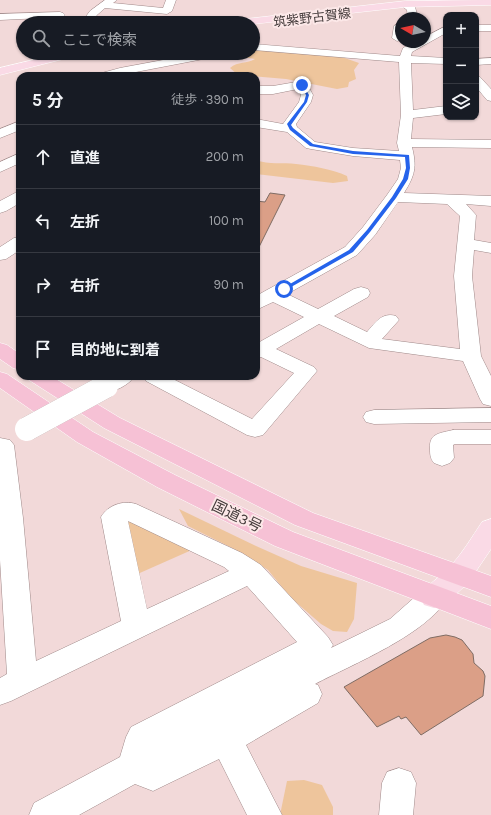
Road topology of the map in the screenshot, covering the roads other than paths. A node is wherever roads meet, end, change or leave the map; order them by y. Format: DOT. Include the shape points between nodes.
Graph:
graph roads {
  1 [pos="112,0"];
  2 [pos="170,0"];
  3 [pos="491,3"];
  4 [pos="62,4"];
  5 [pos="103,6"];
  6 [pos="407,6"];
  7 [pos="412,12"];
  8 [pos="60,16"];
  9 [pos="91,16"];
  10 [pos="0,17"];
  11 [pos="16,18"];
  12 [pos="260,20"];
  13 [pos="260,23"];
  14 [pos="432,27"];
  15 [pos="443,28"];
  16 [pos="479,28"];
  17 [pos="491,28"];
  18 [pos="443,30"];
  19 [pos="431,37"];
  20 [pos="338,42"];
  21 [pos="260,47"];
  22 [pos="411,48"];
  23 [pos="324,52"];
  24 [pos="31,60"];
  25 [pos="47,60"];
  26 [pos="153,60"];
  27 [pos="183,60"];
  28 [pos="405,60"];
  29 [pos="443,61"];
  30 [pos="491,61"];
  31 [pos="479,62"];
  32 [pos="162,64"];
  33 [pos="0,68"];
  34 [pos="0,72"];
  35 [pos="116,72"];
  36 [pos="478,84"];
  37 [pos="260,90"];
  38 [pos="488,103"];
  39 [pos="443,110"];
  40 [pos="407,115"];
  41 [pos="16,122"];
  42 [pos="260,124"];
  43 [pos="16,126"];
  44 [pos="0,128"];
  45 [pos="291,129"];
  46 [pos="0,134"];
  47 [pos="491,144"];
  48 [pos="406,149"];
  49 [pos="16,159"];
  50 [pos="0,168"];
  51 [pos="394,197"];
  52 [pos="16,198"];
  53 [pos="451,199"];
  54 [pos="491,201"];
  55 [pos="0,208"];
  56 [pos="16,244"];
  57 [pos="466,244"];
  58 [pos="491,248"];
  59 [pos="0,254"];
  60 [pos="361,293"];
  61 [pos="274,295"];
  62 [pos="260,302"];
  63 [pos="319,317"];
  64 [pos="389,320"];
  65 [pos="369,341"];
  66 [pos="0,349"];
  67 [pos="260,350"];
  68 [pos="260,352"];
  69 [pos="472,356"];
  70 [pos="16,361"];
  71 [pos="0,378"];
  72 [pos="42,380"];
  73 [pos="159,380"];
  74 [pos="115,381"];
  75 [pos="491,399"];
  76 [pos="491,415"];
  77 [pos="374,416"];
  78 [pos="491,437"];
  79 [pos="1,445"];
  80 [pos="442,458"];
  81 [pos="491,528"];
  82 [pos="250,572"];
  83 [pos="458,576"];
  84 [pos="491,587"];
  85 [pos="434,597"];
  86 [pos="491,618"];
  87 [pos="136,626"];
  88 [pos="12,686"];
  89 [pos="307,694"];
  90 [pos="226,740"];
  91 [pos="134,768"];
  92 [pos="46,815"];
  93 [pos="265,815"];
  1 -- 5 [label="street"];
  2 -- 5 [label="street" via="167,11"];
  3 -- 6 [label="main road, 筑紫野古賀線"];
  3 -- 12 [label="main road, 筑紫野古賀線" via="405,4"];
  4 -- 8 [label="street"];
  5 -- 9 [label="street"];
  6 -- 7 [label="street"];
  6 -- 13 [label="main road, 筑紫野古賀線"];
  10 -- 11 [label="street"];
  14 -- 15 [label="street"];
  16 -- 17 [label="street"];
  18 -- 19 [label="street"];
  20 -- 23 [label="street"];
  21 -- 23 [label="street"];
  22 -- 28 [label="street" via="407,50"];
  23 -- 28 [label="street" via="375,53"];
  24 -- 33 [label="main road"];
  25 -- 34 [label="main road"];
  26 -- 32 [label="street"];
  27 -- 32 [label="street"];
  28 -- 29 [label="street"];
  28 -- 40 [label="street"];
  30 -- 31 [label="street"];
  32 -- 35 [label="street"];
  36 -- 38 [label="street"];
  37 -- 45 [label="street" via="273,90 300,81 307,95 289,124"];
  39 -- 40 [label="street"];
  40 -- 48 [label="street"];
  41 -- 44 [label="street"];
  42 -- 45 [label="street"];
  43 -- 46 [label="street"];
  45 -- 48 [label="street" via="311,145 353,152"];
  47 -- 48 [label="street"];
  48 -- 51 [label="street" via="408,168 405,179"];
  49 -- 50 [label="street"];
  51 -- 53 [label="street"];
  51 -- 61 [label="street" via="351,251"];
  52 -- 55 [label="street"];
  53 -- 54 [label="street"];
  53 -- 57 [label="street" via="468,215"];
  56 -- 59 [label="street"];
  57 -- 58 [label="street"];
  57 -- 69 [label="street" via="463,276"];
  60 -- 63 [label="street"];
  61 -- 62 [label="street"];
  61 -- 63 [label="street"];
  63 -- 65 [label="street"];
  63 -- 67 [label="street"];
  64 -- 65 [label="street"];
  65 -- 69 [label="street"];
  66 -- 70 [label="highway"];
  68 -- 73 [label="street" via="307,371 254,430"];
  69 -- 75 [label="street"];
  71 -- 85 [label="highway, 国道3号" via="85,437 166,481 284,539"];
  72 -- 83 [label="highway, 国道3号" via="112,423 304,519"];
  74 -- 79 [label="street, bridge"];
  76 -- 77 [label="street"];
  78 -- 80 [label="street" via="453,437 442,442"];
  79 -- 88 [label="street" via="10,518"];
  81 -- 83 [label="main road"];
  82 -- 87 [label="street"];
  82 -- 87 [label="street" via="233,560 127,510 114,517"];
  82 -- 91 [label="street" via="318,645 142,737"];
  83 -- 84 [label="highway, 国道3号"];
  83 -- 85 [label="main road"];
  85 -- 86 [label="highway, 国道3号"];
  85 -- 91 [label="street" via="400,627 281,686"];
  87 -- 88 [label="street"];
  89 -- 90 [label="street"];
  90 -- 91 [label="street" via="153,776"];
  90 -- 93 [label="street"];
  91 -- 92 [label="street"];
}
